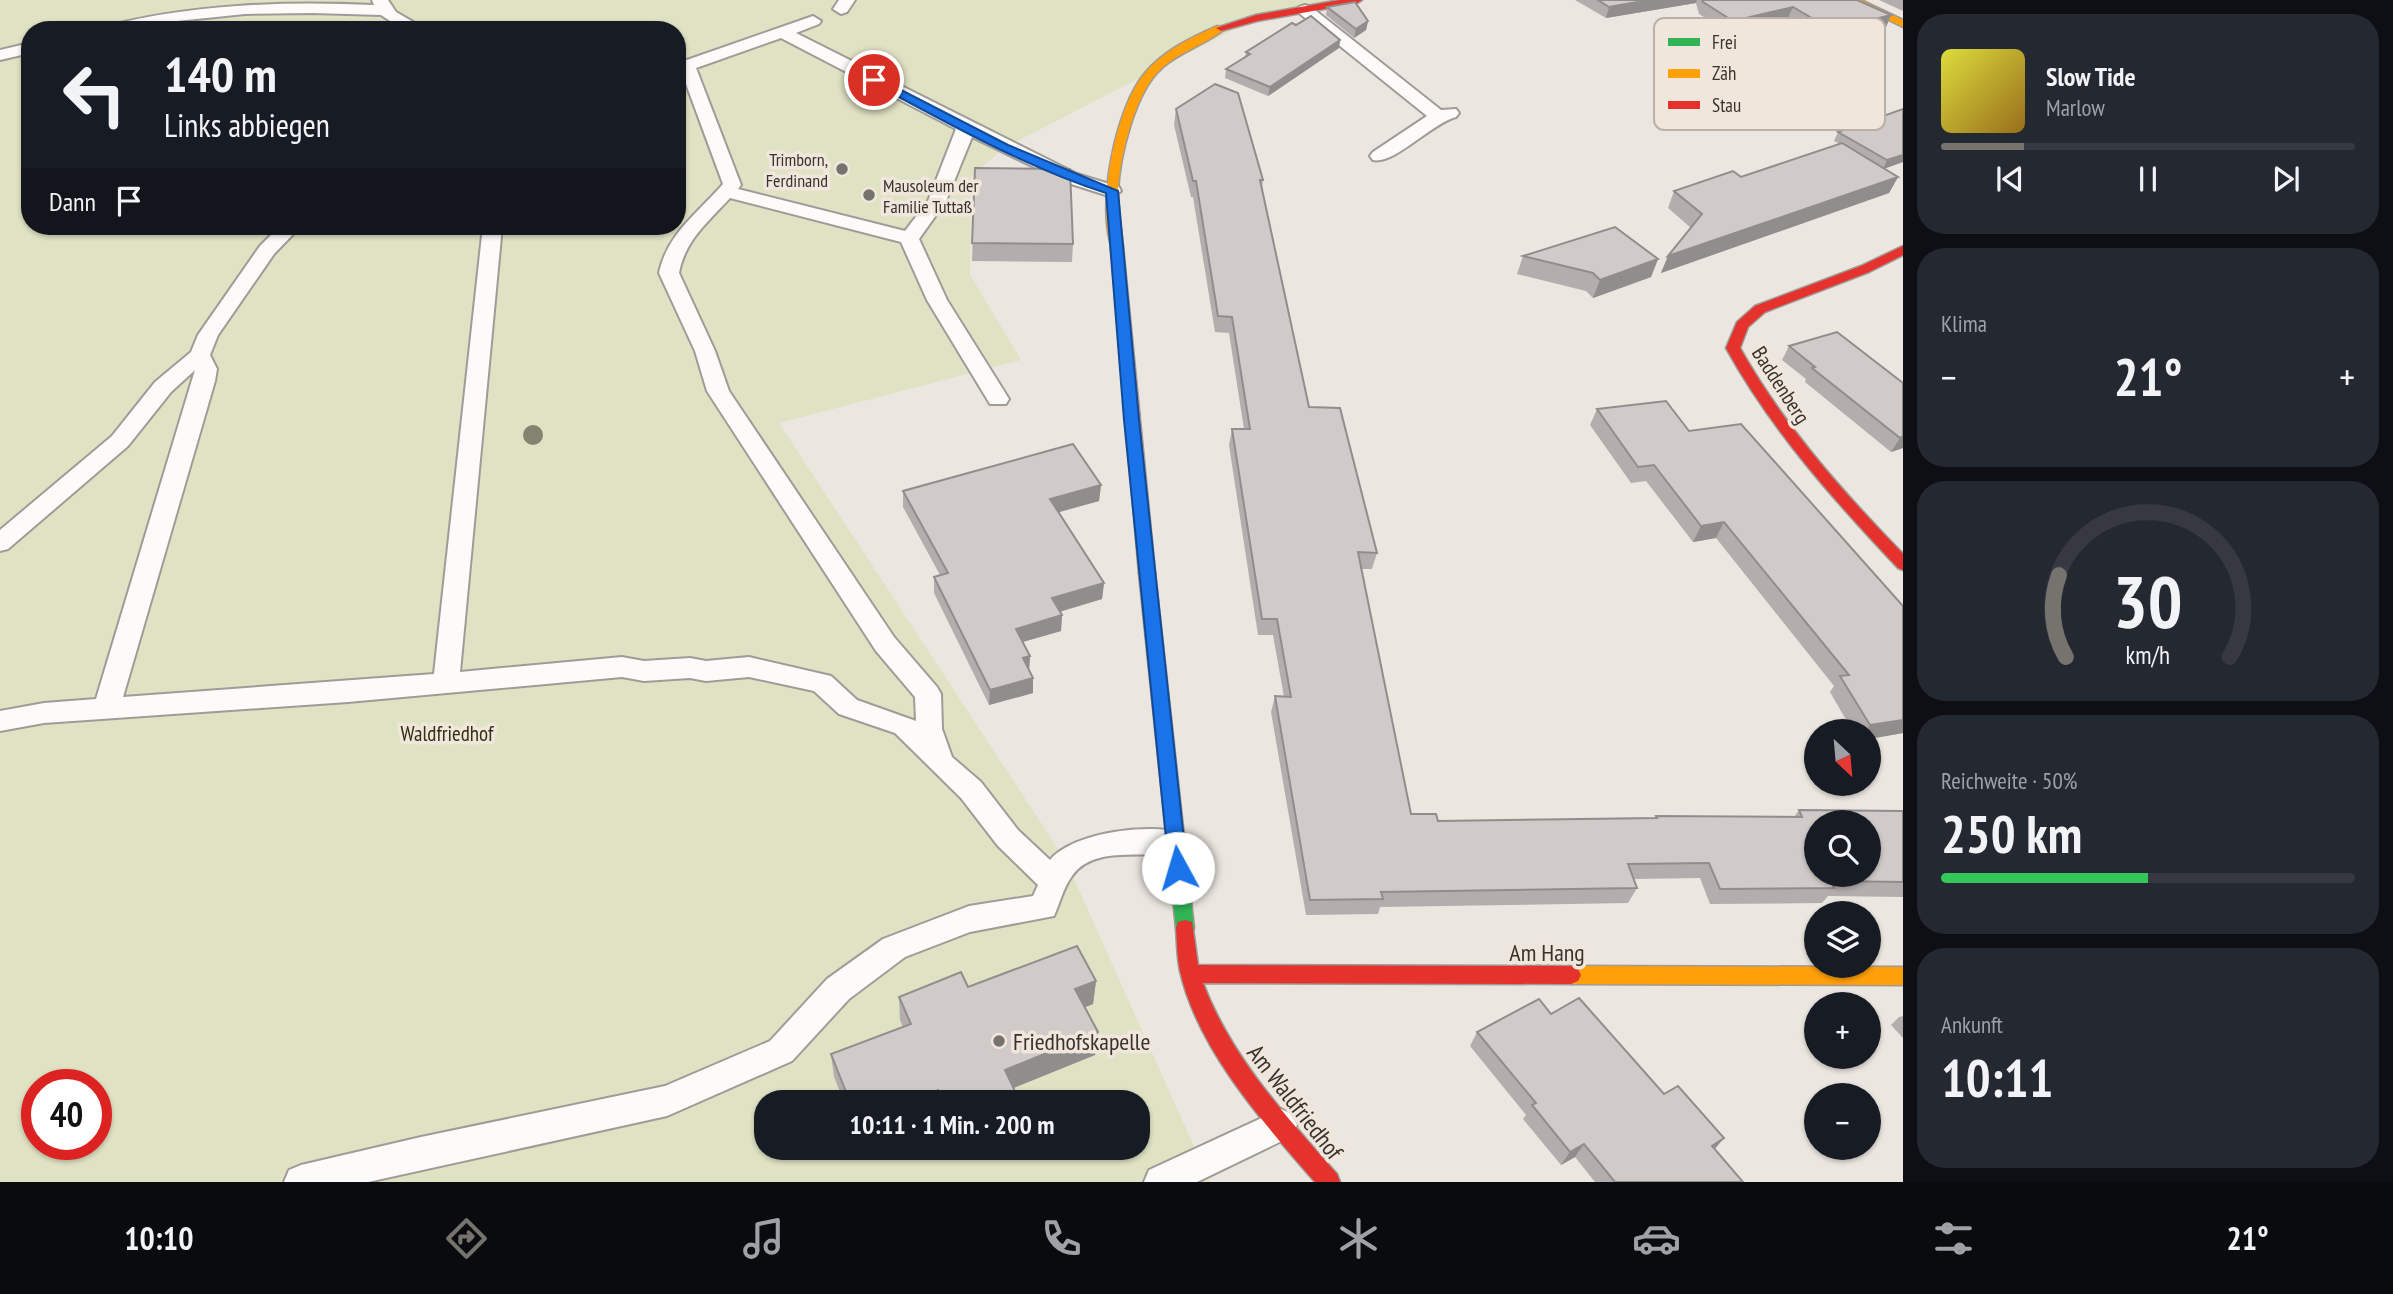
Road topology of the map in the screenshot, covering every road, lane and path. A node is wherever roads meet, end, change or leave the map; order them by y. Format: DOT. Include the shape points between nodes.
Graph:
graph roads {
  1 [pos="1357,0"];
  2 [pos="1853,0"];
  3 [pos="382,5"];
  4 [pos="1305,10"];
  5 [pos="153,21"];
  6 [pos="399,21"];
  7 [pos="813,21"];
  8 [pos="1903,24"];
  9 [pos="784,33"];
  10 [pos="21,50"];
  11 [pos="0,55"];
  12 [pos="686,64"];
  13 [pos="686,78"];
  14 [pos="967,127"];
  15 [pos="1379,156"];
  16 [pos="1112,191"];
  17 [pos="727,192"];
  18 [pos="282,235"];
  19 [pos="492,235"];
  20 [pos="909,238"];
  21 [pos="1903,250"];
  22 [pos="200,355"];
  23 [pos="998,399"];
  24 [pos="0,543"];
  25 [pos="1903,564"];
  26 [pos="446,684"];
  27 [pos="107,707"];
  28 [pos="0,722"];
  29 [pos="941,763"];
  30 [pos="1175,842"];
  31 [pos="1053,881"];
  32 [pos="1190,974"];
  33 [pos="1903,976"];
  34 [pos="1280,1125"];
  35 [pos="301,1182"];
  36 [pos="1161,1182"];
  37 [pos="1329,1182"];
  1 -- 4 [label="street, Am Waldfriedhof"];
  2 -- 8 [label="street"];
  3 -- 5 [label="lane" via="252,7"];
  3 -- 6 [label="lane"];
  4 -- 15 [label="lane" via="1444,114"];
  4 -- 16 [label="street, Am Waldfriedhof" via="1218,29 1154,69 1146,77 1124,134"];
  7 -- 9 [label="lane"];
  9 -- 12 [label="lane"];
  9 -- 14 [label="lane"];
  10 -- 11 [label="lane"];
  13 -- 17 [label="lane" via="732,185"];
  14 -- 16 [label="lane" via="1071,178"];
  14 -- 20 [label="lane" via="926,223"];
  16 -- 30 [label="street, Am Waldfriedhof"];
  17 -- 20 [label="lane"];
  17 -- 29 [label="lane" via="679,244 669,272 718,391 885,644 928,695 929,729"];
  18 -- 22 [label="lane" via="208,335"];
  19 -- 26 [label="lane"];
  20 -- 23 [label="lane" via="937,300"];
  21 -- 25 [label="street, Baddenberg" via="1760,309 1742,325 1733,348 1747,379 1787,435"];
  22 -- 24 [label="lane" via="163,387 120,441"];
  22 -- 27 [label="lane" via="206,369 204,382"];
  26 -- 27 [label="lane"];
  26 -- 29 [label="lane" via="622,667 706,671 749,667 822,683 848,707 904,726"];
  27 -- 28 [label="lane"];
  29 -- 31 [label="lane"];
  30 -- 31 [label="lane" via="1100,845 1066,861"];
  30 -- 32 [label="street, Am Waldfriedhof"];
  31 -- 35 [label="lane" via="1044,907 970,919 894,948 838,989 781,1051 667,1101"];
  32 -- 33 [label="street, Am Hang"];
  32 -- 34 [label="street, Am Waldfriedhof" via="1213,1031 1253,1094"];
  34 -- 36 [label="lane"];
  34 -- 37 [label="street, Am Waldfriedhof"];
}
